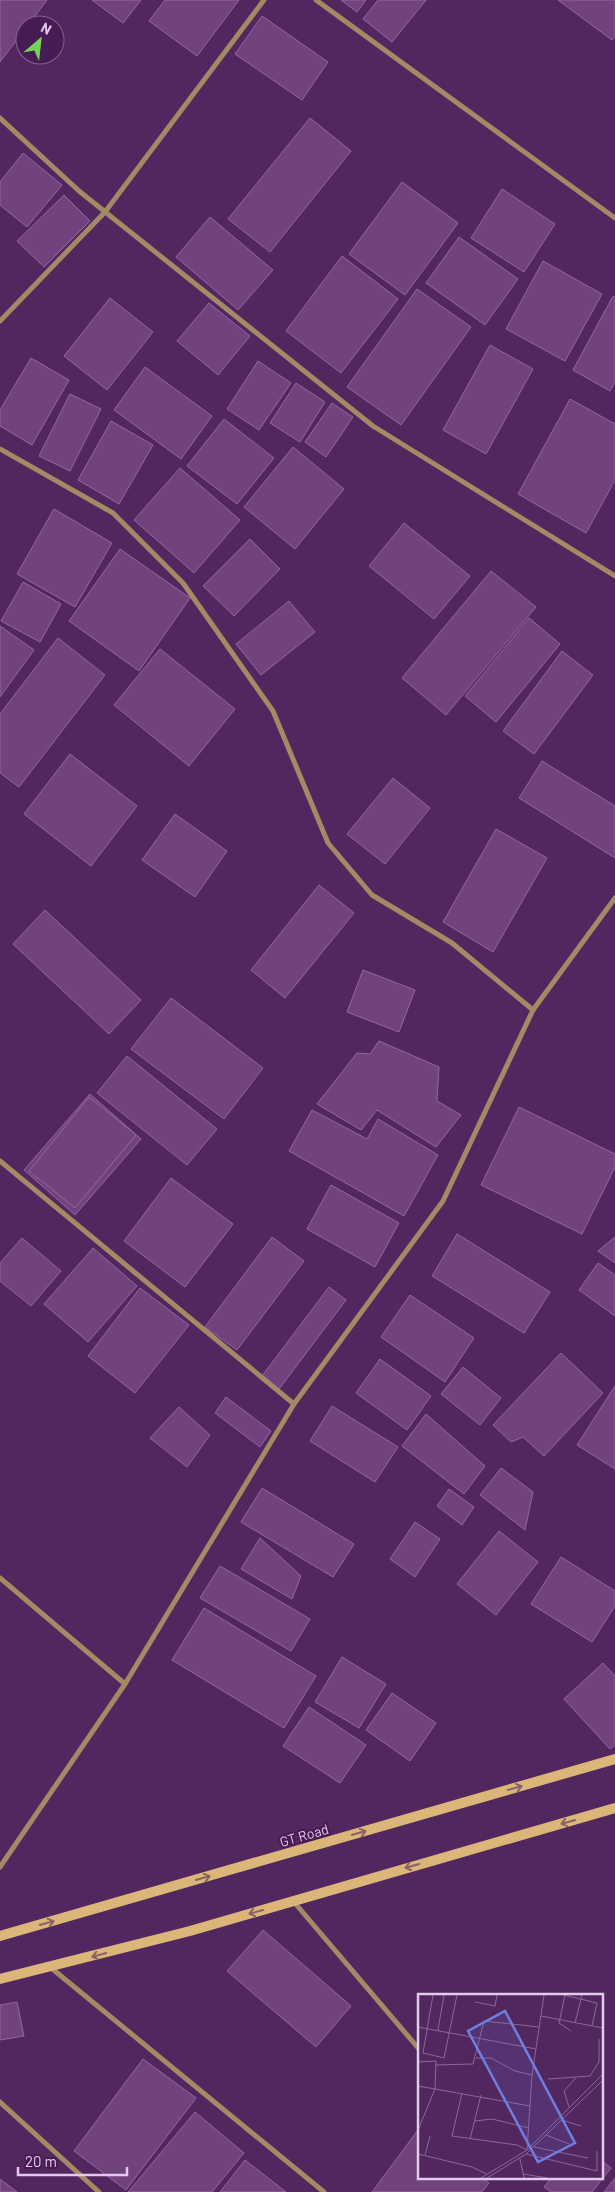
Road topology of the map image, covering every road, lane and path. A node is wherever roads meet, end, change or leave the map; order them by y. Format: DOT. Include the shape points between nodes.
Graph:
graph roads {
  1 [pos="264,0"];
  2 [pos="316,0"];
  3 [pos="0,118"];
  4 [pos="105,212"];
  5 [pos="615,218"];
  6 [pos="0,321"];
  7 [pos="0,449"];
  8 [pos="615,576"];
  9 [pos="615,898"];
  10 [pos="533,1010"];
  11 [pos="0,1160"];
  12 [pos="294,1404"];
  13 [pos="0,1578"];
  14 [pos="125,1684"];
  15 [pos="615,1759"];
  16 [pos="613,1812"];
  17 [pos="0,1867"];
  18 [pos="293,1901"];
  19 [pos="0,1936"];
  20 [pos="50,1968"];
  21 [pos="0,1979"];
  22 [pos="418,2048"];
  23 [pos="0,2102"];
  24 [pos="99,2192"];
  25 [pos="324,2192"];
  1 -- 4 [label="street"];
  2 -- 5 [label="street"];
  3 -- 4 [label="street"];
  4 -- 6 [label="street"];
  4 -- 8 [label="street" via="374,426"];
  7 -- 10 [label="street" via="113,513 182,583 273,711 328,843 372,895 452,943"];
  9 -- 10 [label="street"];
  10 -- 12 [label="street" via="443,1200"];
  11 -- 12 [label="street"];
  12 -- 14 [label="street"];
  13 -- 14 [label="street"];
  14 -- 17 [label="street"];
  19 -- 15 [label="main road, GT Road, one-way"];
  16 -- 18 [label="main road, one-way"];
  18 -- 20 [label="main road, one-way"];
  18 -- 22 [label="street"];
  20 -- 21 [label="main road"];
  20 -- 25 [label="street"];
  23 -- 24 [label="street"];
}
